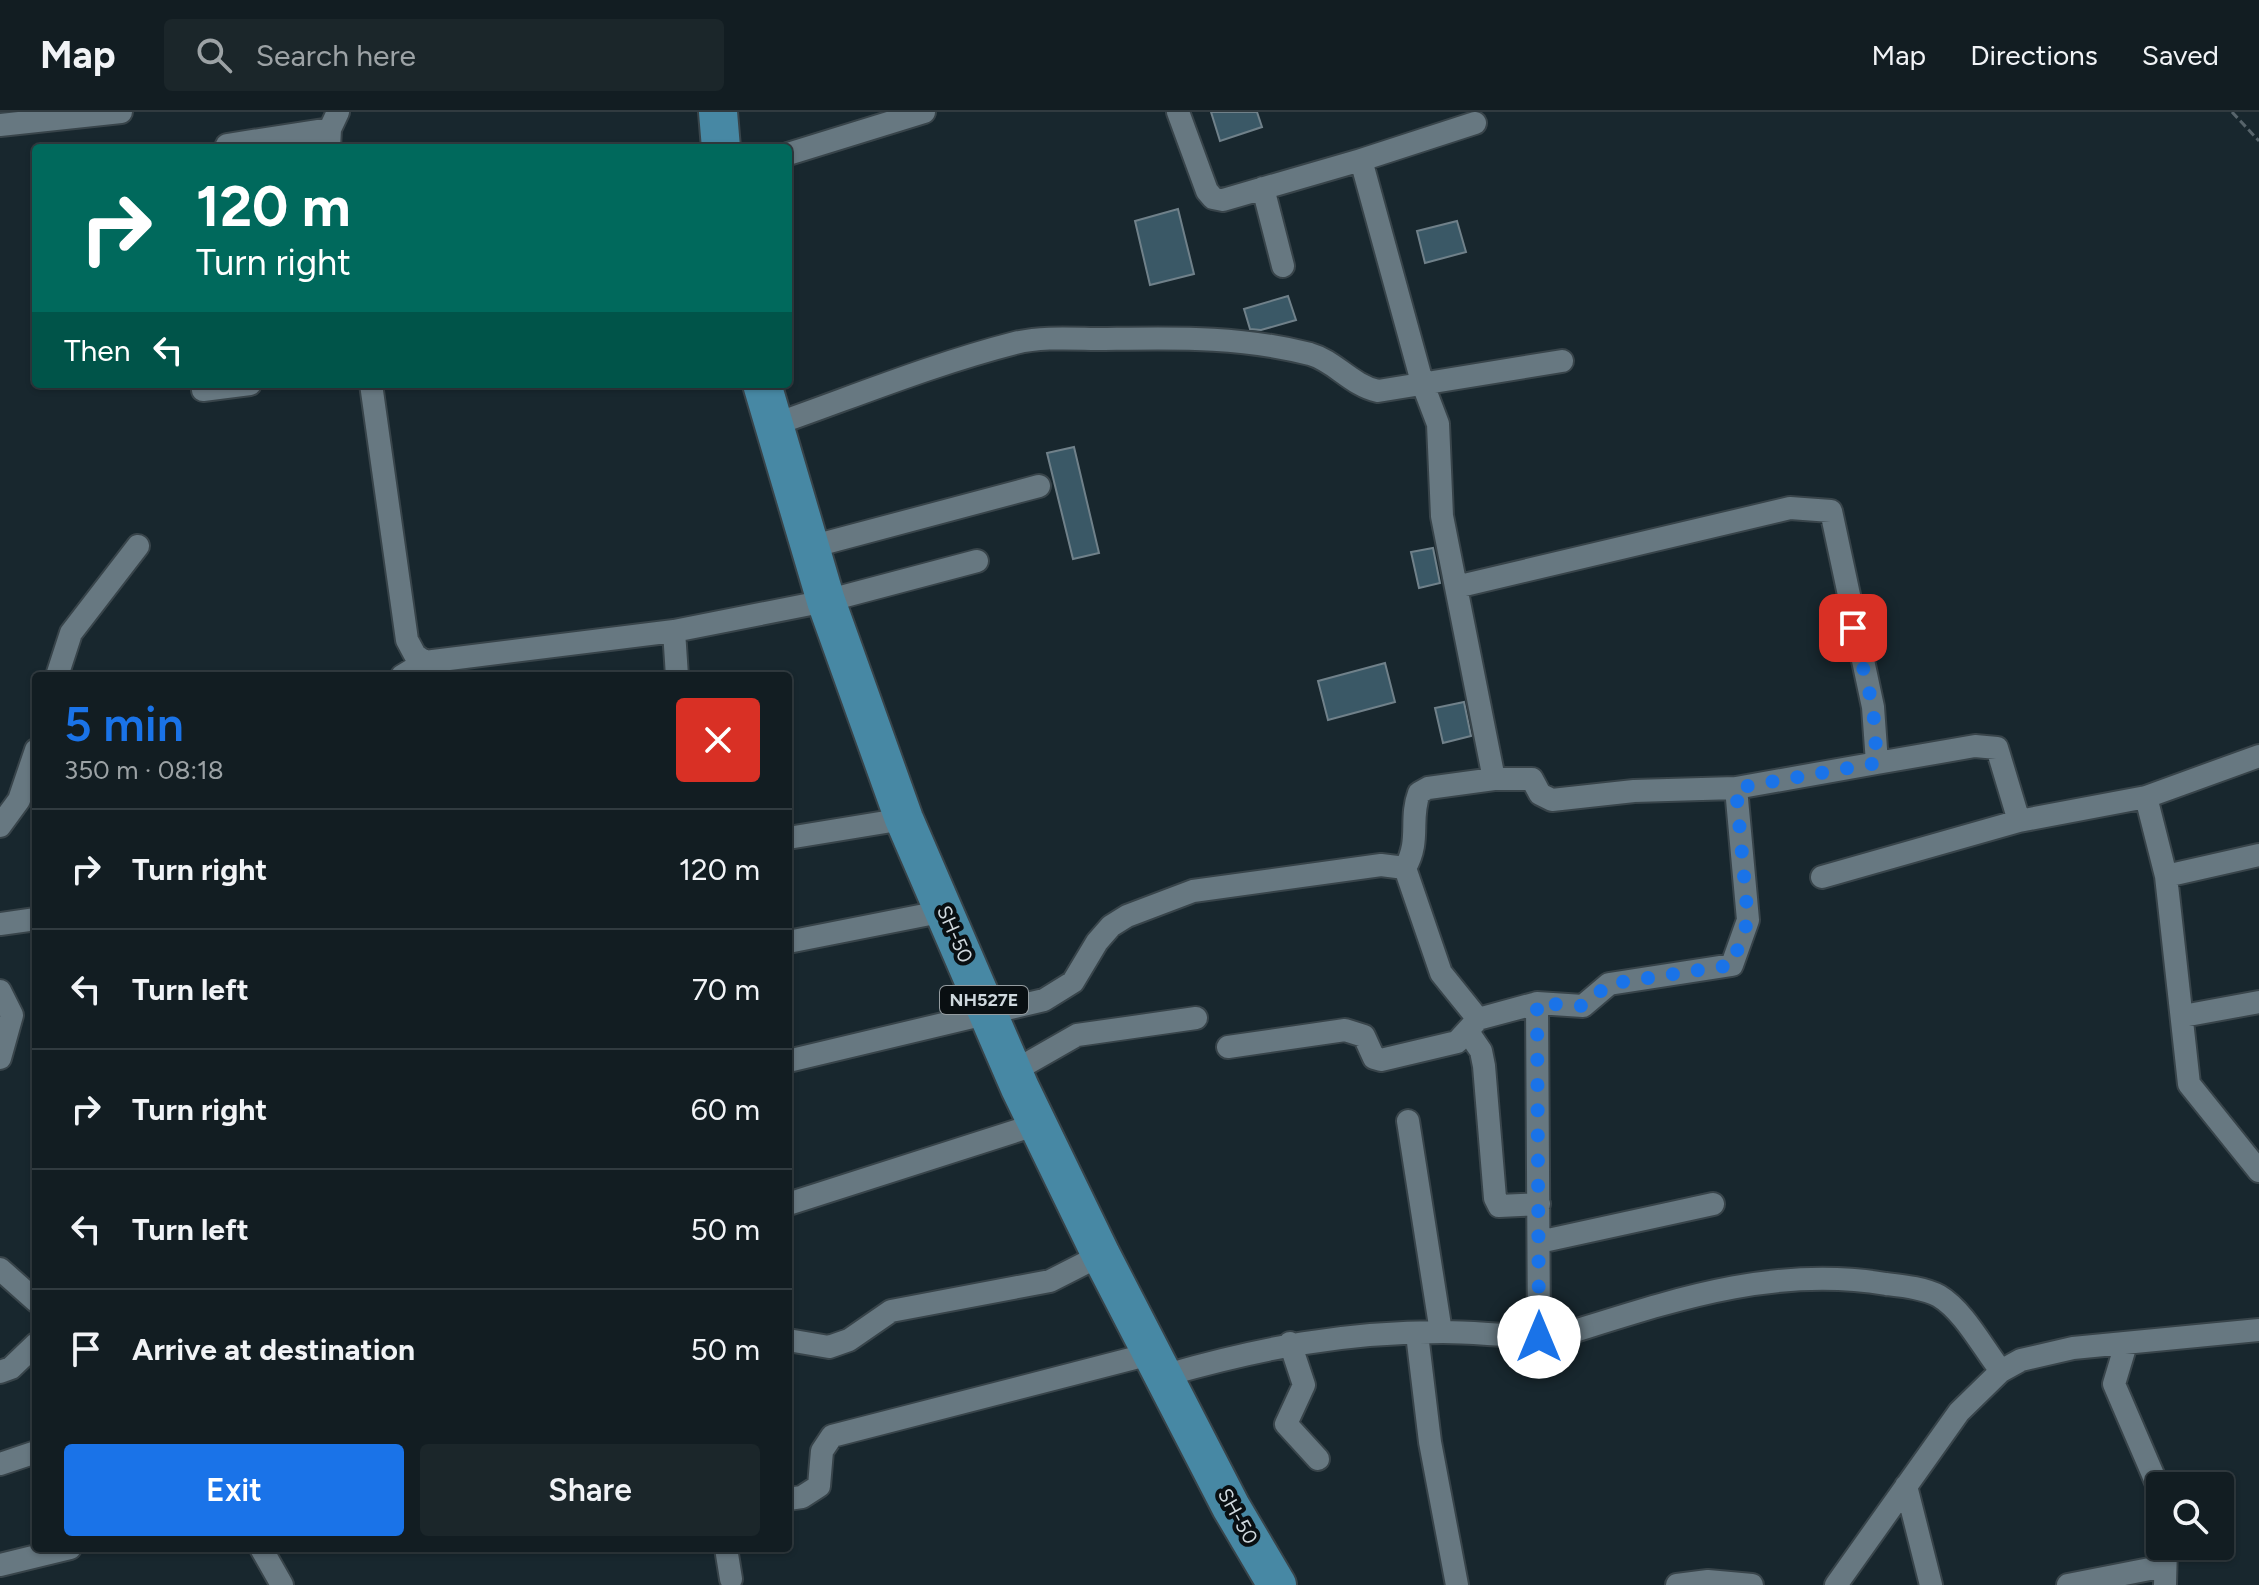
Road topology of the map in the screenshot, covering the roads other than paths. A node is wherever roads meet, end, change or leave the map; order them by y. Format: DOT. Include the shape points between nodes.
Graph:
graph roads {
  1 [pos="121,112"];
  2 [pos="718,112"];
  3 [pos="924,112"];
  4 [pos="1178,112"];
  5 [pos="1475,123"];
  6 [pos="338,124"];
  7 [pos="0,125"];
  8 [pos="232,144"];
  9 [pos="721,144"];
  10 [pos="793,153"];
  11 [pos="1361,160"];
  12 [pos="1263,188"];
  13 [pos="1283,266"];
  14 [pos="1562,361"];
  15 [pos="1422,382"];
  16 [pos="219,388"];
  17 [pos="372,388"];
  18 [pos="763,388"];
  19 [pos="203,390"];
  20 [pos="773,425"];
  21 [pos="1039,486"];
  22 [pos="138,546"];
  23 [pos="810,547"];
  24 [pos="977,561"];
  25 [pos="1456,587"];
  26 [pos="826,601"];
  27 [pos="674,631"];
  28 [pos="425,662"];
  29 [pos="58,672"];
  30 [pos="409,672"];
  31 [pos="677,672"];
  32 [pos="2259,756"];
  33 [pos="32,762"];
  34 [pos="1877,763"];
  35 [pos="1494,779"];
  36 [pos="1736,788"];
  37 [pos="2146,797"];
  38 [pos="904,819"];
  39 [pos="2019,821"];
  40 [pos="0,826"];
  41 [pos="792,837"];
  42 [pos="2259,855"];
  43 [pos="1405,868"];
  44 [pos="2166,876"];
  45 [pos="1822,877"];
  46 [pos="945,911"];
  47 [pos="32,920"];
  48 [pos="0,924"];
  49 [pos="792,941"];
  50 [pos="0,991"];
  51 [pos="2259,1002"];
  52 [pos="1537,1003"];
  53 [pos="991,1015"];
  54 [pos="2183,1016"];
  55 [pos="1196,1018"];
  56 [pos="1473,1026"];
  57 [pos="1228,1047"];
  58 [pos="0,1058"];
  59 [pos="792,1060"];
  60 [pos="1014,1071"];
  61 [pos="1408,1121"];
  62 [pos="1038,1124"];
  63 [pos="2259,1171"];
  64 [pos="792,1203"];
  65 [pos="1539,1204"];
  66 [pos="1713,1204"];
  67 [pos="1539,1242"];
  68 [pos="1101,1255"];
  69 [pos="0,1269"];
  70 [pos="32,1297"];
  71 [pos="2259,1330"];
  72 [pos="1441,1332"];
  73 [pos="1417,1334"];
  74 [pos="1539,1337"];
  75 [pos="792,1341"];
  76 [pos="1290,1343"];
  77 [pos="2126,1344"];
  78 [pos="32,1348"];
  79 [pos="1160,1364"];
  80 [pos="2001,1371"];
  81 [pos="0,1372"];
  82 [pos="32,1453"];
  83 [pos="1318,1459"];
  84 [pos="0,1464"];
  85 [pos="2152,1472"];
  86 [pos="1906,1486"];
  87 [pos="792,1498"];
  88 [pos="54,1552"];
  89 [pos="263,1552"];
  90 [pos="727,1552"];
  91 [pos="0,1565"];
  92 [pos="2165,1566"];
  93 [pos="731,1579"];
  94 [pos="282,1585"];
  95 [pos="1277,1585"];
  96 [pos="1457,1585"];
  97 [pos="1677,1585"];
  98 [pos="1752,1585"];
  99 [pos="1836,1585"];
  100 [pos="1931,1585"];
  101 [pos="2068,1585"];
  1 -- 7 [label="street"];
  2 -- 9 [label="highway"];
  3 -- 10 [label="street"];
  4 -- 12 [label="street" via="1213,198"];
  5 -- 11 [label="street"];
  6 -- 8 [label="street"];
  11 -- 12 [label="street"];
  11 -- 15 [label="street"];
  12 -- 13 [label="street"];
  14 -- 15 [label="street"];
  15 -- 20 [label="street" via="1378,391 1352,382 1314,355 1202,337 1048,339 945,364"];
  15 -- 25 [label="street" via="1438,424 1442,516"];
  16 -- 19 [label="street"];
  17 -- 28 [label="street" via="407,640"];
  18 -- 20 [label="highway, SH-50 / NH527E"];
  20 -- 23 [label="highway, SH-50 / NH527E"];
  21 -- 23 [label="street"];
  22 -- 29 [label="street" via="71,633"];
  23 -- 26 [label="highway, SH-50 / NH527E"];
  24 -- 26 [label="street"];
  25 -- 34 [label="street" via="1790,508 1831,511 1873,707"];
  25 -- 35 [label="street"];
  26 -- 27 [label="street"];
  26 -- 38 [label="highway, SH-50 / NH527E"];
  27 -- 28 [label="street"];
  27 -- 31 [label="street"];
  28 -- 30 [label="street"];
  32 -- 37 [label="street"];
  33 -- 40 [label="street" via="19,800"];
  34 -- 36 [label="street"];
  34 -- 39 [label="street" via="1975,746 1997,748"];
  35 -- 36 [label="street" via="1532,779 1540,794 1552,800"];
  35 -- 43 [label="street" via="1419,793 1416,846"];
  36 -- 52 [label="street" via="1748,920 1732,965 1609,984 1583,1006"];
  37 -- 39 [label="street"];
  37 -- 44 [label="street"];
  38 -- 41 [label="street"];
  38 -- 46 [label="highway, SH-50 / NH527E"];
  39 -- 45 [label="street"];
  42 -- 44 [label="street"];
  43 -- 53 [label="street" via="1381,865 1193,891 1111,926 1073,982 1059,993"];
  43 -- 56 [label="street" via="1441,973"];
  44 -- 54 [label="street"];
  46 -- 49 [label="street"];
  46 -- 53 [label="highway, SH-50 / NH527E"];
  47 -- 48 [label="street"];
  50 -- 58 [label="street" via="12,1015"];
  51 -- 54 [label="street"];
  52 -- 56 [label="street"];
  52 -- 65 [label="street"];
  53 -- 59 [label="street"];
  53 -- 60 [label="highway, SH-50 / NH527E"];
  54 -- 63 [label="street" via="2189,1084"];
  55 -- 60 [label="street" via="1077,1035"];
  56 -- 57 [label="street" via="1448,1045 1381,1060 1370,1052 1364,1036 1345,1030"];
  56 -- 65 [label="street" via="1484,1066 1495,1198 1499,1206"];
  60 -- 62 [label="highway, SH-50 / NH527E"];
  61 -- 72 [label="street"];
  62 -- 64 [label="street"];
  62 -- 68 [label="highway, SH-50 / NH527E"];
  65 -- 67 [label="street"];
  66 -- 67 [label="street"];
  67 -- 74 [label="street"];
  68 -- 75 [label="street" via="1050,1281 891,1311 829,1347"];
  68 -- 79 [label="highway, SH-50 / NH527E"];
  69 -- 70 [label="street"];
  71 -- 77 [label="street"];
  72 -- 73 [label="street"];
  72 -- 74 [label="street"];
  73 -- 76 [label="street"];
  73 -- 96 [label="street" via="1430,1442"];
  74 -- 80 [label="street" via="1565,1334 1715,1288 1779,1279 1851,1278 1943,1298"];
  76 -- 79 [label="street"];
  76 -- 83 [label="street" via="1304,1385 1286,1424"];
  77 -- 80 [label="street" via="2040,1354"];
  77 -- 85 [label="street" via="2114,1384"];
  78 -- 81 [label="street"];
  79 -- 87 [label="street" via="832,1436 822,1451 819,1486"];
  79 -- 95 [label="highway, SH-50 / NH527E" via="1231,1507"];
  80 -- 86 [label="street" via="1959,1412"];
  82 -- 84 [label="street"];
  86 -- 99 [label="street"];
  86 -- 100 [label="street"];
  88 -- 91 [label="street"];
  89 -- 94 [label="street"];
  90 -- 93 [label="street"];
  92 -- 101 [label="street"];
  97 -- 98 [label="street"];
}
